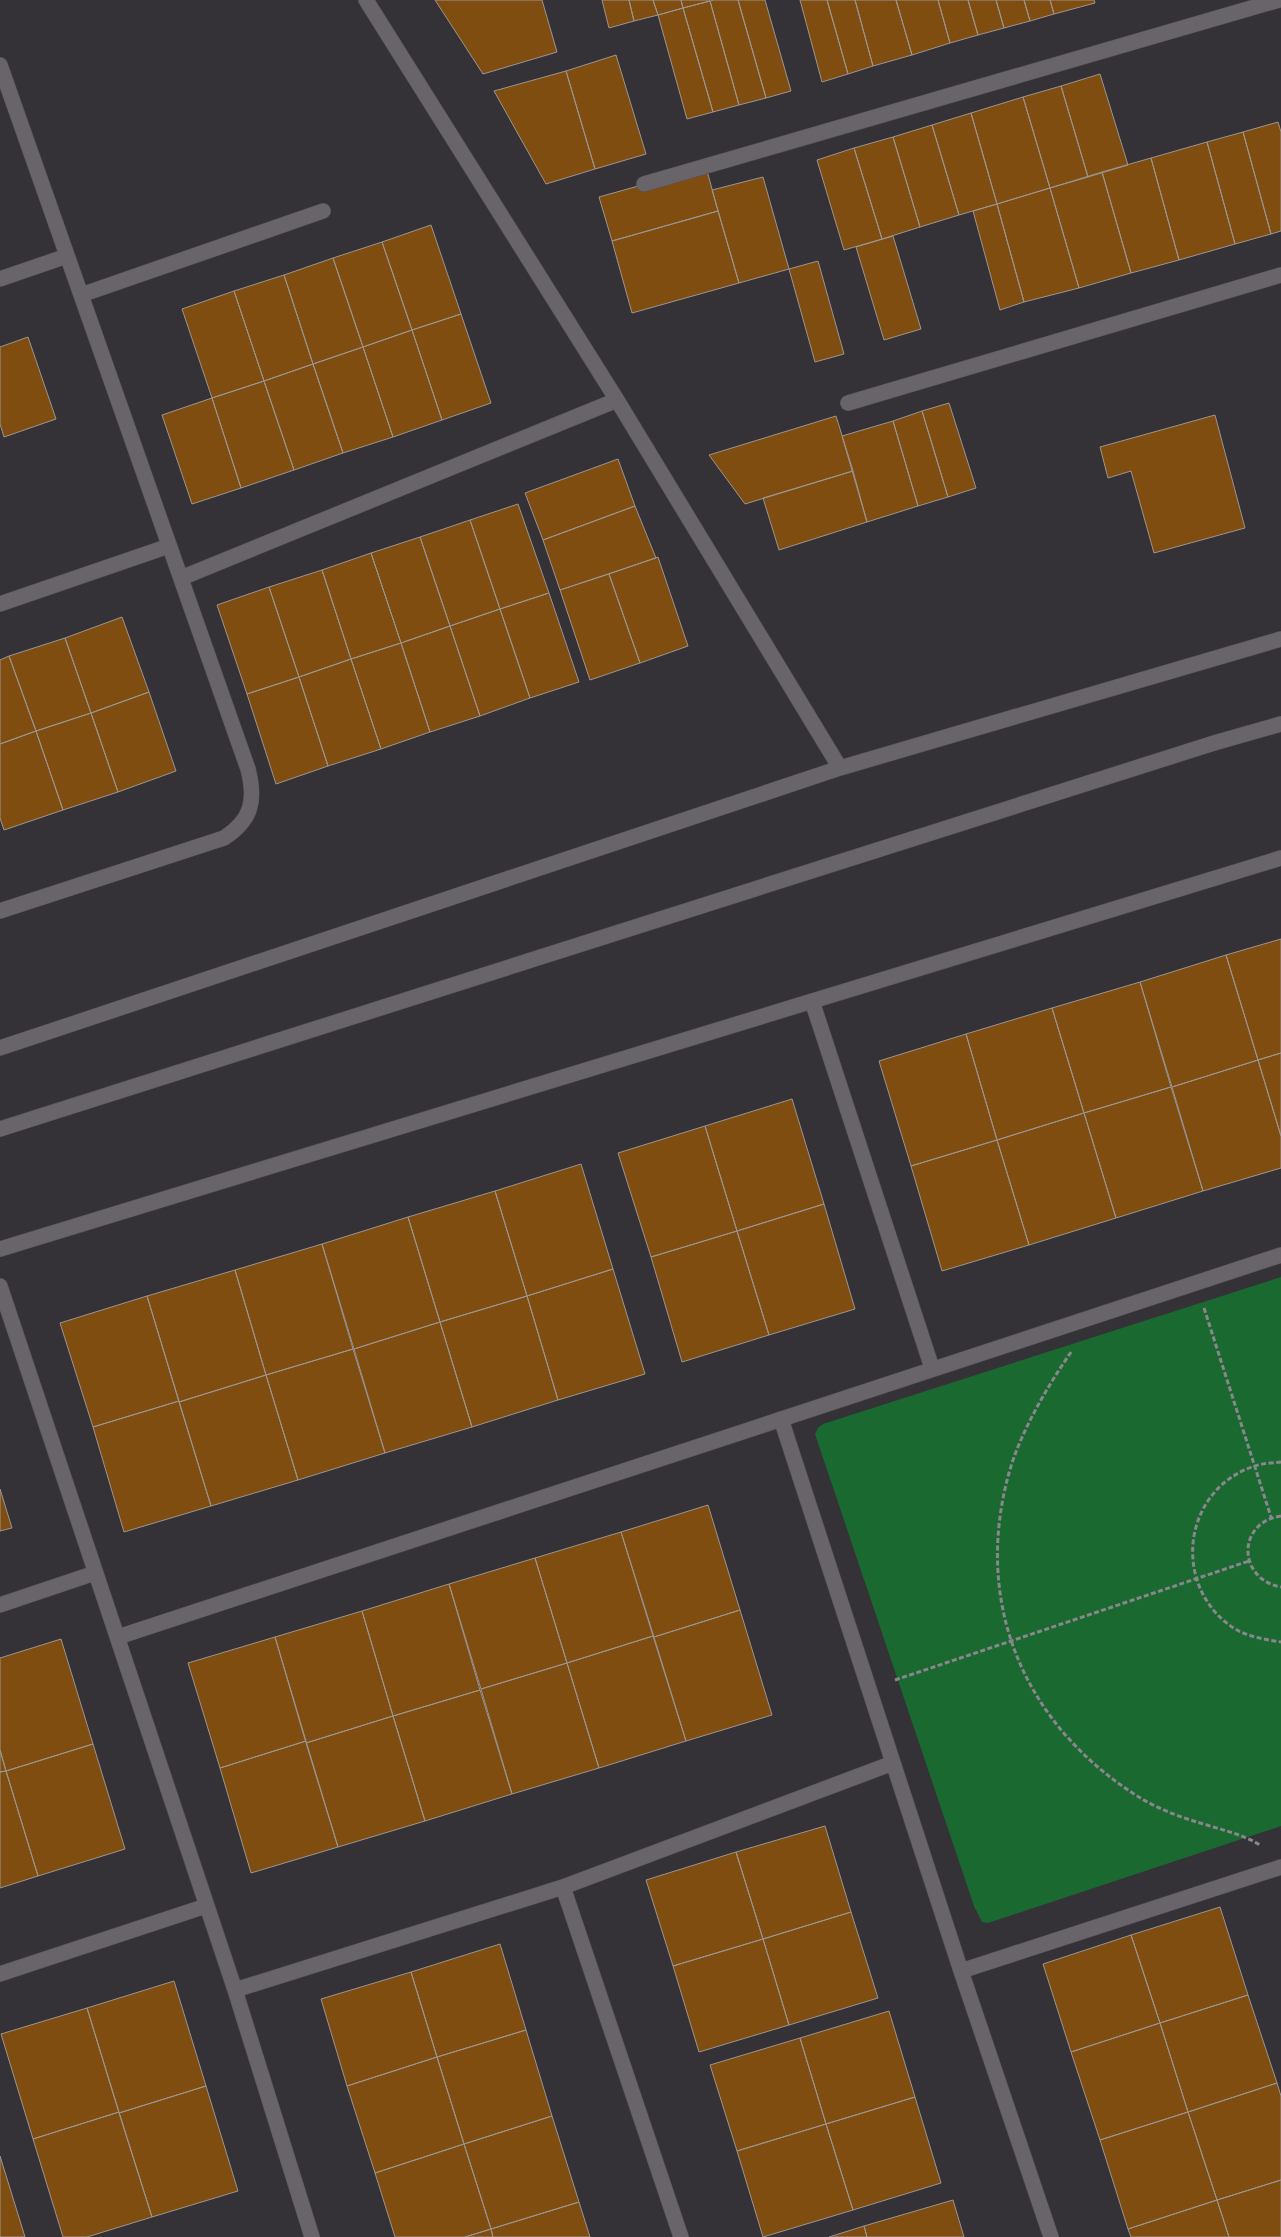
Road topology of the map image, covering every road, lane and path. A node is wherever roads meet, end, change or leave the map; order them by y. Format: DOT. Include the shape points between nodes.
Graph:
graph roads {
  1 [pos="366,0"];
  2 [pos="1279,0"];
  3 [pos="0,65"];
  4 [pos="644,184"];
  5 [pos="323,211"];
  6 [pos="67,256"];
  7 [pos="1281,275"];
  8 [pos="0,279"];
  9 [pos="81,295"];
  10 [pos="617,400"];
  11 [pos="848,403"];
  12 [pos="169,546"];
  13 [pos="181,578"];
  14 [pos="0,604"];
  15 [pos="1281,639"];
  16 [pos="1281,724"];
  17 [pos="840,768"];
  18 [pos="1281,858"];
  19 [pos="0,911"];
  20 [pos="812,1001"];
  21 [pos="0,1048"];
  22 [pos="0,1129"];
  23 [pos="0,1249"];
  24 [pos="1281,1255"];
  25 [pos="0,1286"];
  26 [pos="1202,1302"];
  27 [pos="1074,1348"];
  28 [pos="932,1368"];
  29 [pos="781,1419"];
  30 [pos="1281,1462"];
  31 [pos="1255,1465"];
  32 [pos="1281,1516"];
  33 [pos="1271,1518"];
  34 [pos="1249,1561"];
  35 [pos="95,1573"];
  36 [pos="1196,1579"];
  37 [pos="1281,1587"];
  38 [pos="0,1605"];
  39 [pos="118,1637"];
  40 [pos="1011,1641"];
  41 [pos="1281,1642"];
  42 [pos="868,1688"];
  43 [pos="893,1763"];
  44 [pos="1268,1850"];
  45 [pos="1281,1867"];
  46 [pos="563,1887"];
  47 [pos="206,1906"];
  48 [pos="960,1971"];
  49 [pos="0,1974"];
  50 [pos="235,1990"];
  51 [pos="312,2237"];
  52 [pos="681,2237"];
  53 [pos="1051,2237"];
  1 -- 10 [label="street"];
  2 -- 4 [label="street"];
  3 -- 6 [label="street"];
  5 -- 9 [label="street"];
  6 -- 8 [label="street"];
  6 -- 9 [label="street"];
  7 -- 11 [label="street"];
  9 -- 12 [label="street"];
  10 -- 13 [label="street"];
  10 -- 17 [label="street"];
  12 -- 13 [label="street"];
  12 -- 14 [label="street"];
  13 -- 19 [label="street" via="251,782 252,802 245,820 224,838"];
  15 -- 17 [label="street"];
  16 -- 22 [label="street"];
  17 -- 21 [label="street"];
  18 -- 20 [label="street"];
  20 -- 23 [label="street"];
  20 -- 28 [label="street"];
  24 -- 28 [label="street"];
  25 -- 35 [label="street"];
  26 -- 31 [label="path"];
  27 -- 40 [label="path" via="1024,1432 1009,1473 1000,1516 998,1560 1001,1601"];
  28 -- 29 [label="street"];
  29 -- 39 [label="street"];
  29 -- 42 [label="street"];
  30 -- 31 [label="path"];
  31 -- 33 [label="path"];
  31 -- 36 [label="path" via="1229,1478 1209,1498 1196,1523 1191,1551"];
  32 -- 33 [label="path"];
  33 -- 34 [label="path" via="1262,1523 1249,1540"];
  34 -- 36 [label="path"];
  34 -- 37 [label="path" via="1261,1579"];
  35 -- 38 [label="street"];
  35 -- 39 [label="street"];
  36 -- 40 [label="path"];
  36 -- 41 [label="path" via="1208,1604 1228,1625 1254,1638"];
  39 -- 47 [label="street"];
  40 -- 42 [label="path"];
  40 -- 44 [label="path" via="1029,1685 1060,1730 1092,1763 1135,1795 1158,1807 1247,1837"];
  42 -- 43 [label="street"];
  43 -- 46 [label="street"];
  43 -- 48 [label="street"];
  45 -- 48 [label="street"];
  46 -- 50 [label="street"];
  46 -- 52 [label="street"];
  47 -- 49 [label="street"];
  47 -- 50 [label="street"];
  48 -- 53 [label="street"];
  50 -- 51 [label="street"];
}
